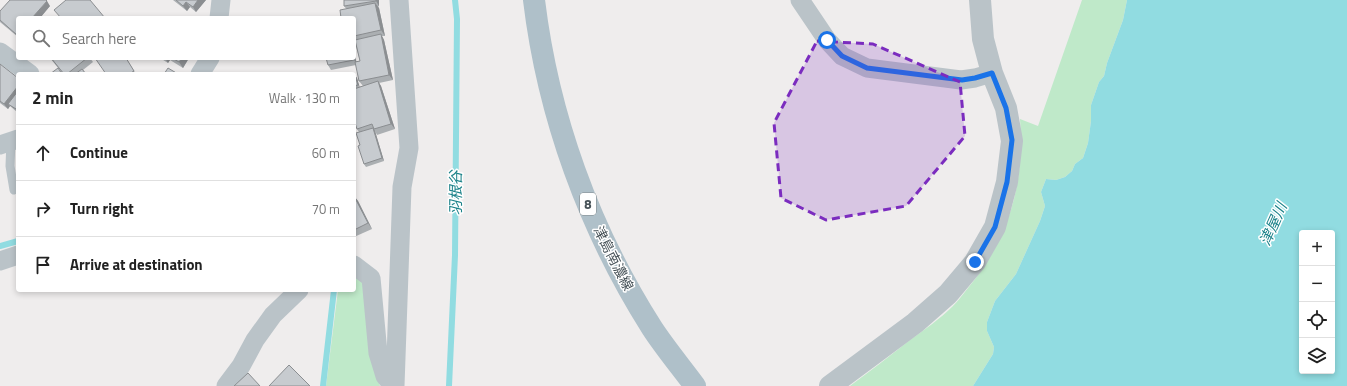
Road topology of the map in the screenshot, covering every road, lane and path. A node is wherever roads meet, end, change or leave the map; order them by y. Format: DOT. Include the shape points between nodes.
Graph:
graph roads {
  1 [pos="221,0"];
  2 [pos="399,0"];
  3 [pos="534,0"];
  4 [pos="800,0"];
  5 [pos="980,0"];
  6 [pos="219,16"];
  7 [pos="0,52"];
  8 [pos="209,60"];
  9 [pos="27,72"];
  10 [pos="201,72"];
  11 [pos="992,73"];
  12 [pos="10,142"];
  13 [pos="14,190"];
  14 [pos="16,256"];
  15 [pos="0,261"];
  16 [pos="356,267"];
  17 [pos="297,292"];
  18 [pos="226,386"];
  19 [pos="394,386"];
  20 [pos="695,386"];
  21 [pos="830,386"];
  1 -- 6 [label="street"];
  2 -- 19 [label="street" via="409,148 402,187"];
  3 -- 20 [label="main road, 津島南濃線 / 8" via="538,38 559,125 581,189 622,278 652,328"];
  4 -- 11 [label="street" via="827,40 842,56 867,68 962,80"];
  5 -- 11 [label="street" via="983,39"];
  7 -- 9 [label="street"];
  8 -- 10 [label="street"];
  11 -- 21 [label="street" via="1006,108 1012,140 1007,182 995,227 975,262 948,294 915,323"];
  12 -- 13 [label="lane"];
  14 -- 15 [label="street"];
  16 -- 19 [label="street" via="371,278 378,353 385,376"];
  17 -- 18 [label="street" via="273,315"];
}
